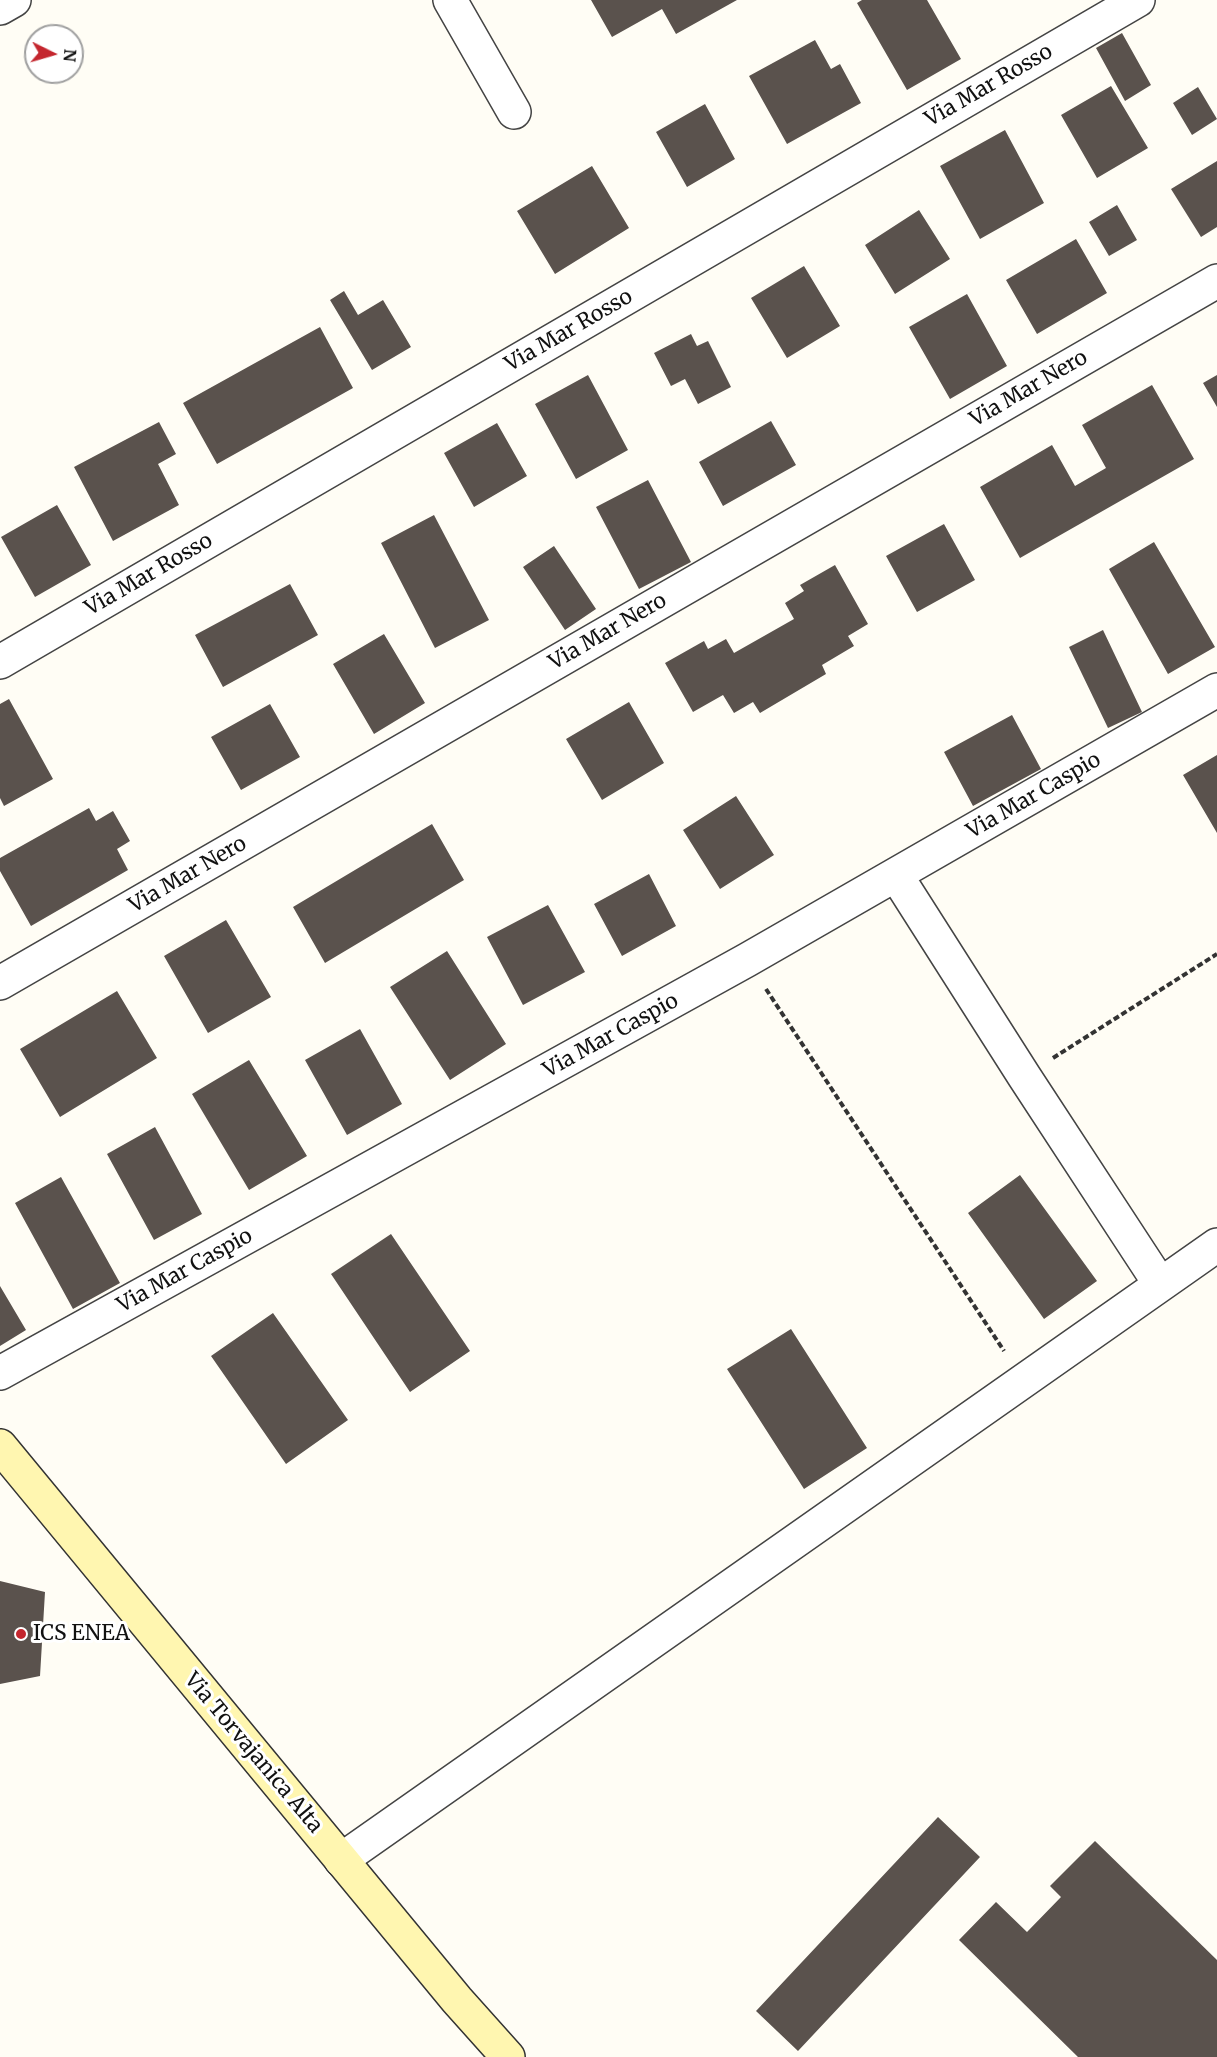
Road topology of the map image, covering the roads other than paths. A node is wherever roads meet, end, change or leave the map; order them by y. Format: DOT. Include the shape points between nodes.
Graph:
graph roads {
  1 [pos="14,0"];
  2 [pos="450,0"];
  3 [pos="1138,0"];
  4 [pos="0,8"];
  5 [pos="514,112"];
  6 [pos="1217,281"];
  7 [pos="0,662"];
  8 [pos="1217,690"];
  9 [pos="896,875"];
  10 [pos="0,983"];
  11 [pos="1217,1245"];
  12 [pos="1160,1284"];
  13 [pos="0,1373"];
  14 [pos="0,1446"];
  15 [pos="341,1860"];
  16 [pos="508,2057"];
  1 -- 4 [label="street"];
  2 -- 5 [label="street"];
  3 -- 7 [label="street, Via Mar Rosso"];
  6 -- 10 [label="street, Via Mar Nero"];
  8 -- 9 [label="street, Via Mar Caspio"];
  9 -- 12 [label="street"];
  9 -- 13 [label="street, Via Mar Caspio"];
  11 -- 12 [label="street"];
  12 -- 15 [label="street"];
  14 -- 15 [label="street, Via Torvajanica Alta"];
  15 -- 16 [label="street, Via Torvajanica Alta"];
}
